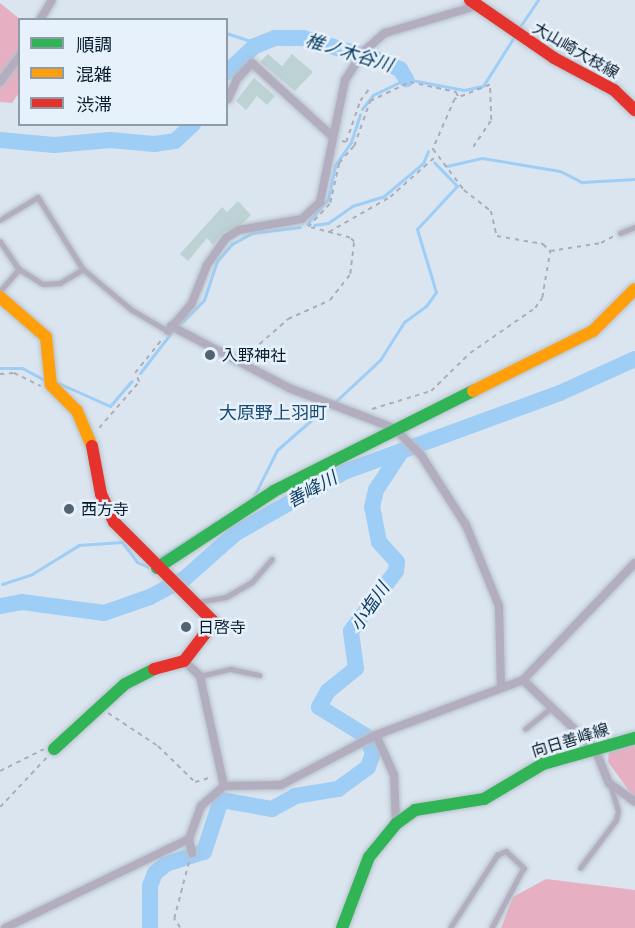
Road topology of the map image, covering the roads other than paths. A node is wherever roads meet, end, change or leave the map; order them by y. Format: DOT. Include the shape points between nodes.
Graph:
graph roads {
  1 [pos="52,0"];
  2 [pos="473,3"];
  3 [pos="41,18"];
  4 [pos="18,58"];
  5 [pos="0,82"];
  6 [pos="228,99"];
  7 [pos="635,110"];
  8 [pos="333,137"];
  9 [pos="0,220"];
  10 [pos="635,227"];
  11 [pos="620,232"];
  12 [pos="0,241"];
  13 [pos="19,269"];
  14 [pos="83,269"];
  15 [pos="635,289"];
  16 [pos="0,291"];
  17 [pos="0,297"];
  18 [pos="170,329"];
  19 [pos="396,430"];
  20 [pos="272,559"];
  21 [pos="635,563"];
  22 [pos="159,570"];
  23 [pos="195,602"];
  24 [pos="184,661"];
  25 [pos="200,675"];
  26 [pos="259,675"];
  27 [pos="523,680"];
  28 [pos="501,687"];
  29 [pos="553,706"];
  30 [pos="525,729"];
  31 [pos="371,738"];
  32 [pos="635,738"];
  33 [pos="54,749"];
  34 [pos="595,750"];
  35 [pos="609,783"];
  36 [pos="224,786"];
  37 [pos="635,802"];
  38 [pos="396,824"];
  39 [pos="189,839"];
  40 [pos="192,853"];
  41 [pos="580,868"];
  42 [pos="5,928"];
  43 [pos="342,928"];
  44 [pos="450,928"];
  45 [pos="492,928"];
  1 -- 3 [label="street"];
  2 -- 7 [label="street, 大山崎大枝線" via="515,33 591,75"];
  2 -- 8 [label="street" via="385,33 364,51 345,80"];
  4 -- 5 [label="street"];
  6 -- 8 [label="street" via="237,79 252,63"];
  8 -- 18 [label="street" via="320,202 299,219 239,230 226,238 207,265 191,305"];
  9 -- 14 [label="lane" via="38,197"];
  10 -- 11 [label="lane"];
  12 -- 13 [label="lane"];
  13 -- 14 [label="lane" via="43,284 60,283"];
  13 -- 16 [label="lane"];
  14 -- 18 [label="lane" via="132,310"];
  15 -- 19 [label="street" via="593,331"];
  17 -- 22 [label="street" via="46,337 51,383 78,411 90,435 101,494 114,522"];
  18 -- 19 [label="street" via="243,360 289,388"];
  19 -- 22 [label="street" via="274,491"];
  19 -- 28 [label="street" via="421,455 466,525 499,606"];
  20 -- 23 [label="lane" via="252,582 226,597"];
  21 -- 27 [label="street"];
  22 -- 23 [label="street"];
  23 -- 24 [label="street" via="214,622"];
  24 -- 25 [label="street"];
  24 -- 33 [label="street" via="150,670 98,705"];
  25 -- 26 [label="lane" via="231,669"];
  25 -- 36 [label="street"];
  27 -- 28 [label="street"];
  27 -- 29 [label="street"];
  28 -- 31 [label="street"];
  29 -- 30 [label="lane"];
  29 -- 34 [label="street"];
  31 -- 36 [label="street" via="281,785"];
  31 -- 38 [label="street" via="394,775"];
  32 -- 34 [label="street, 向日善峰線"];
  34 -- 35 [label="street"];
  34 -- 38 [label="street, 向日善峰線" via="543,764 484,799 433,805"];
  35 -- 37 [label="street"];
  35 -- 41 [label="lane" via="618,811 616,820"];
  36 -- 39 [label="street" via="201,806"];
  38 -- 43 [label="street, 向日善峰線" via="369,857"];
  39 -- 40 [label="street"];
  39 -- 42 [label="street"];
  44 -- 45 [label="lane" via="497,855 506,851 524,868"];
}
